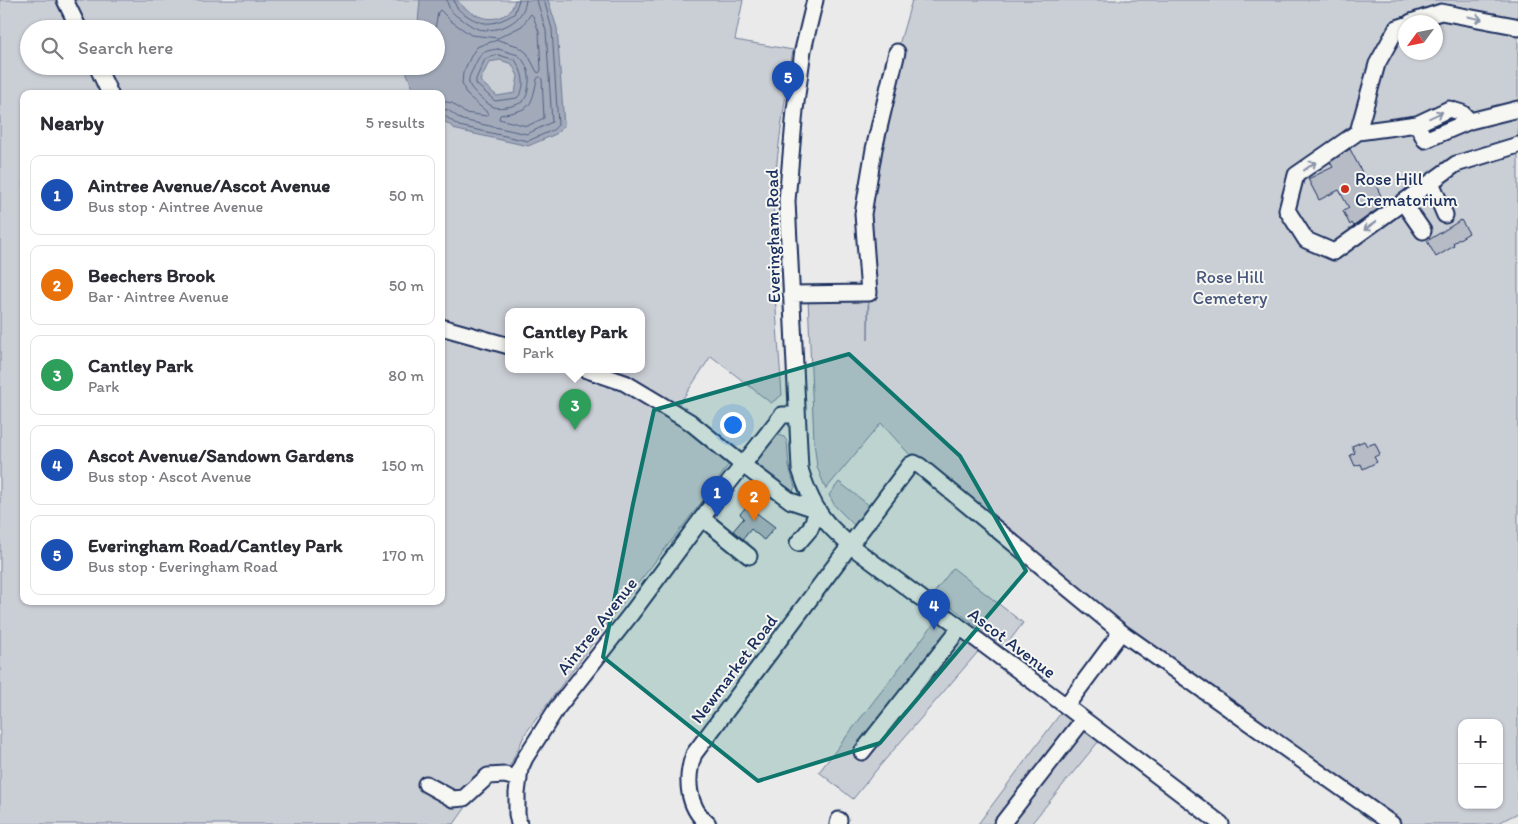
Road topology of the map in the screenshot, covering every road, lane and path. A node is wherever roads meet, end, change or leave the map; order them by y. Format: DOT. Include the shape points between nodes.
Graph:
graph roads {
  1 [pos="65,0"];
  2 [pos="815,0"];
  3 [pos="1432,15"];
  4 [pos="75,20"];
  5 [pos="1398,28"];
  6 [pos="1518,28"];
  7 [pos="897,52"];
  8 [pos="101,75"];
  9 [pos="108,90"];
  10 [pos="1518,109"];
  11 [pos="1358,132"];
  12 [pos="1518,137"];
  13 [pos="1518,144"];
  14 [pos="1456,164"];
  15 [pos="1431,182"];
  16 [pos="1403,202"];
  17 [pos="1445,215"];
  18 [pos="1423,232"];
  19 [pos="791,294"];
  20 [pos="445,328"];
  21 [pos="505,345"];
  22 [pos="596,373"];
  23 [pos="797,415"];
  24 [pos="743,465"];
  25 [pos="818,510"];
  26 [pos="702,518"];
  27 [pos="798,543"];
  28 [pos="851,546"];
  29 [pos="749,556"];
  30 [pos="960,628"];
  31 [pos="1121,632"];
  32 [pos="1066,706"];
  33 [pos="1083,720"];
  34 [pos="862,752"];
  35 [pos="519,779"];
  36 [pos="426,784"];
  37 [pos="519,824"];
  38 [pos="708,824"];
  39 [pos="1002,824"];
  40 [pos="1221,824"];
  41 [pos="1392,824"];
  1 -- 4 [label="street"];
  2 -- 19 [label="street, Everingham Road" via="803,50 792,144 788,202"];
  3 -- 6 [label="street, one-way" via="1441,12"];
  5 -- 11 [label="street" via="1377,64"];
  7 -- 19 [label="street" via="863,214 869,293"];
  8 -- 9 [label="street"];
  10 -- 11 [label="street" via="1470,121 1462,113 1449,109 1417,124"];
  16 -- 11 [label="street, one-way" via="1334,252 1306,240 1288,210 1296,175"];
  12 -- 14 [label="street"];
  13 -- 14 [label="street"];
  14 -- 15 [label="street"];
  15 -- 16 [label="street"];
  15 -- 17 [label="street"];
  16 -- 18 [label="street"];
  19 -- 23 [label="street, Everingham Road"];
  20 -- 21 [label="street"];
  22 -- 24 [label="street" via="625,383 682,417"];
  23 -- 24 [label="street, Aintree Avenue" via="782,415"];
  23 -- 25 [label="street, Ascot Avenue" via="800,469"];
  24 -- 25 [label="street" via="791,501"];
  24 -- 26 [label="street, Aintree Avenue"];
  25 -- 27 [label="street" via="810,529"];
  25 -- 28 [label="street, Ascot Avenue"];
  26 -- 29 [label="street"];
  26 -- 35 [label="street, Aintree Avenue" via="557,708 525,758"];
  28 -- 30 [label="street, Ascot Avenue"];
  28 -- 31 [label="street, Newmarket Road" via="914,462"];
  28 -- 38 [label="street, Newmarket Road" via="694,754 688,776 691,797 701,818"];
  30 -- 32 [label="street, Ascot Avenue"];
  30 -- 34 [label="street"];
  31 -- 32 [label="street"];
  31 -- 41 [label="street"];
  32 -- 33 [label="street, Ascot Avenue"];
  33 -- 39 [label="street"];
  33 -- 40 [label="street, Ascot Avenue"];
  35 -- 36 [label="street" via="505,775 488,776 464,798 454,799"];
  35 -- 37 [label="street, Aintree Avenue"];
}
